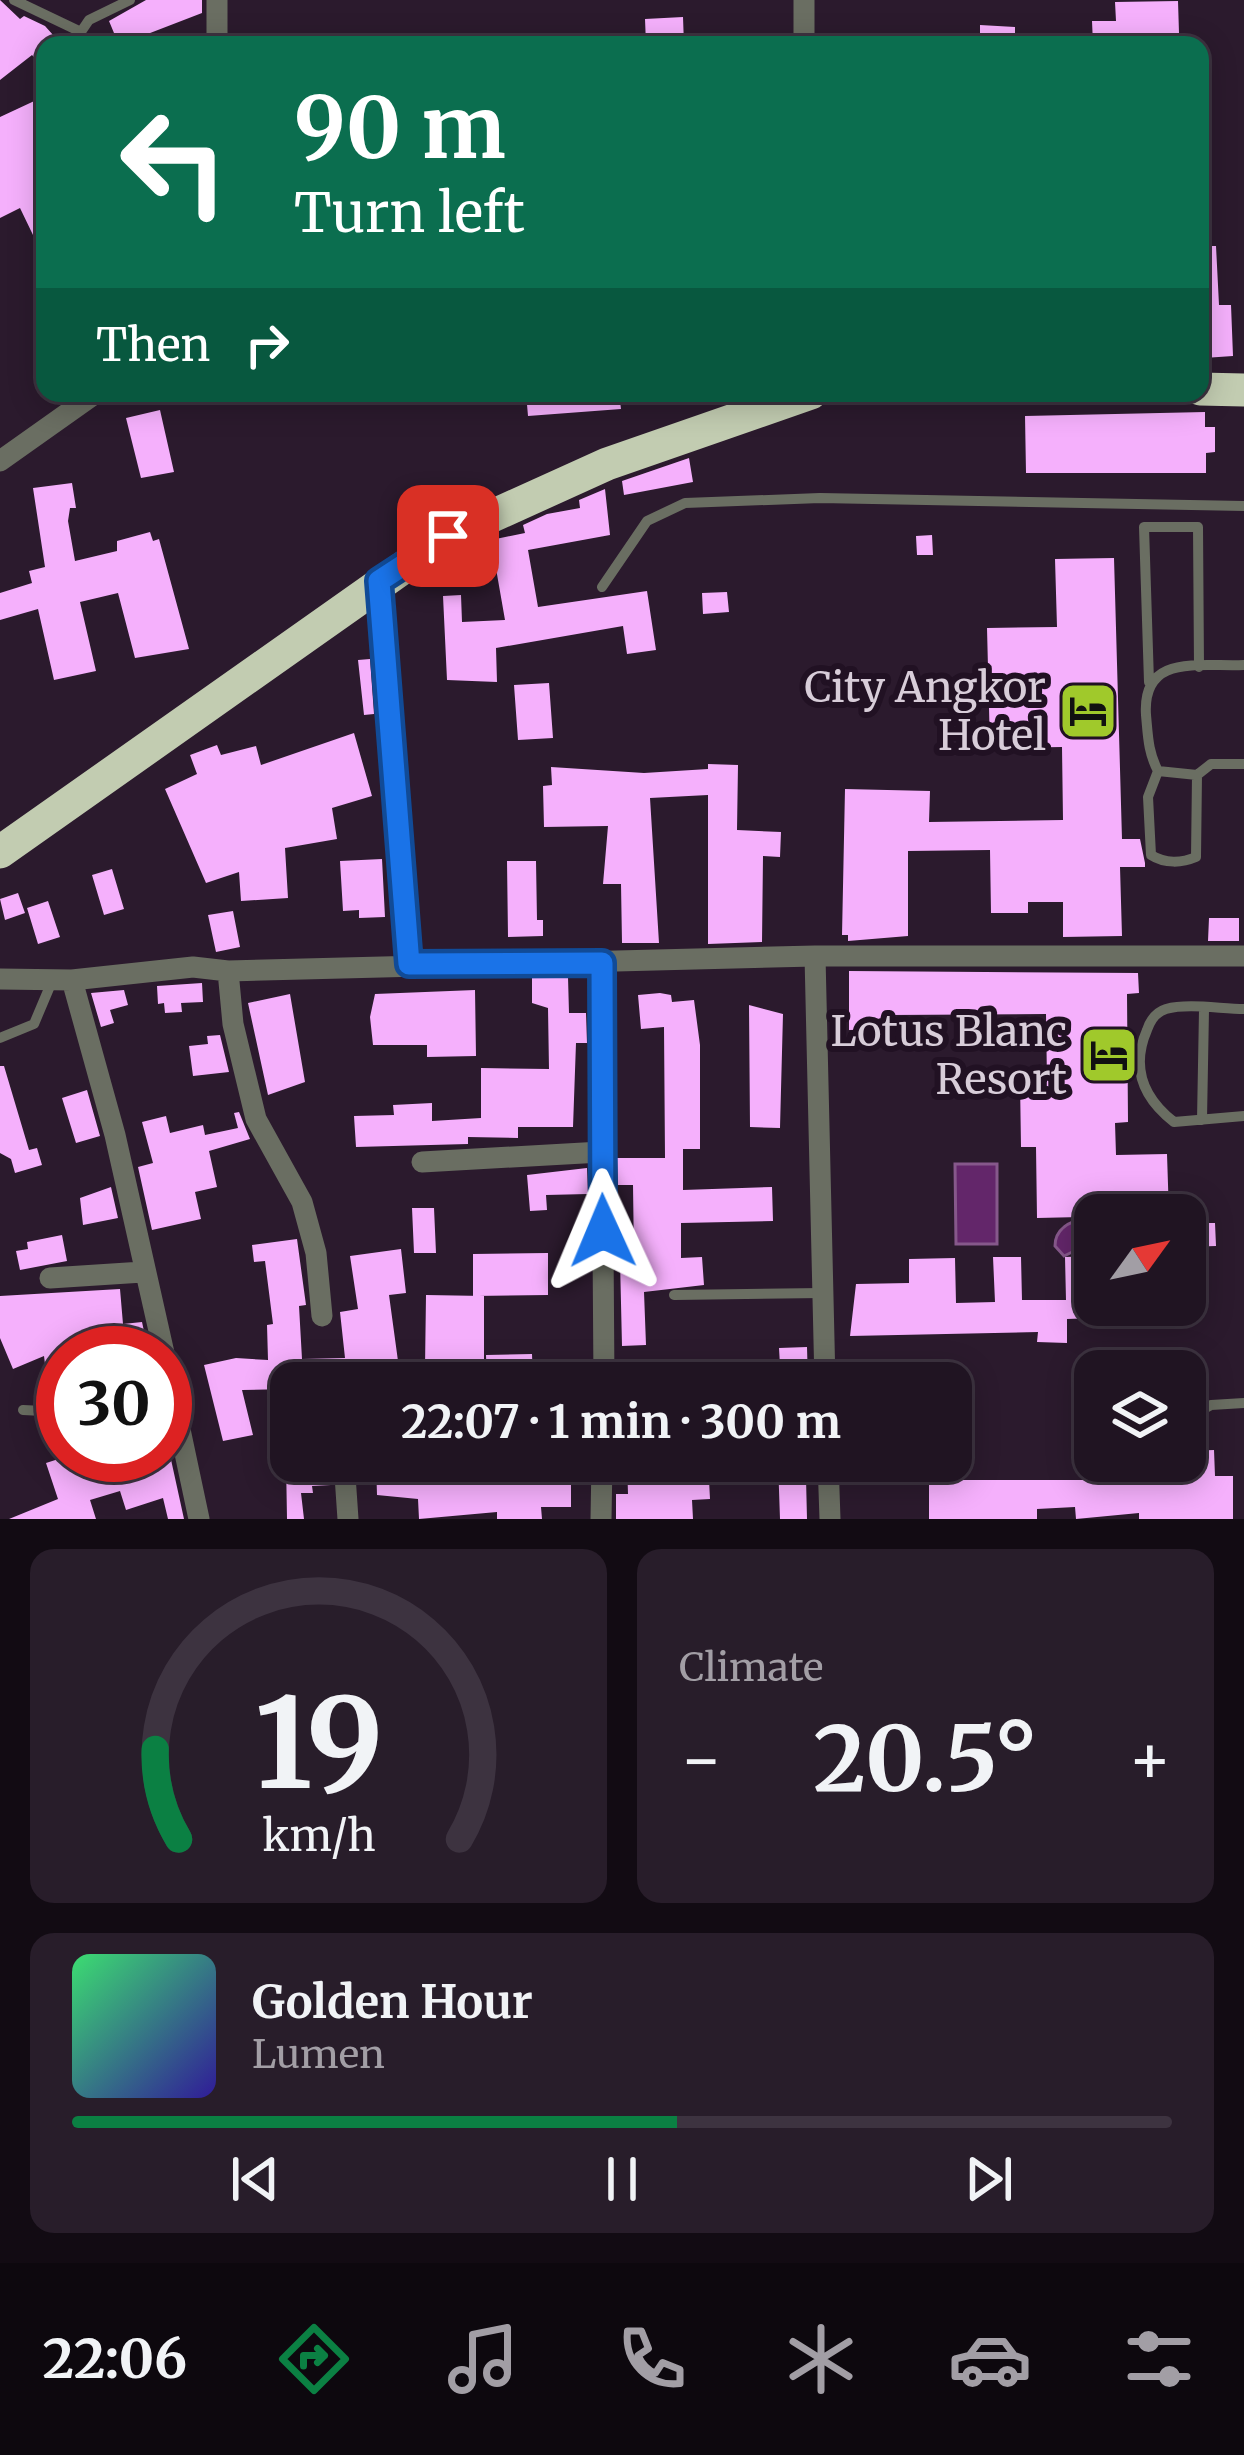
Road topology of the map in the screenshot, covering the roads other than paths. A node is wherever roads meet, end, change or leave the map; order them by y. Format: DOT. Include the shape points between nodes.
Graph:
graph roads {
  1 [pos="14,0"];
  2 [pos="130,0"];
  3 [pos="217,0"];
  4 [pos="804,0"];
  5 [pos="79,31"];
  6 [pos="76,36"];
  7 [pos="217,36"];
  8 [pos="804,36"];
  9 [pos="1209,389"];
  10 [pos="1244,390"];
  11 [pos="83,402"];
  12 [pos="786,402"];
  13 [pos="0,461"];
  14 [pos="1244,506"];
  15 [pos="379,581"];
  16 [pos="602,587"];
  17 [pos="1244,664"];
  18 [pos="1198,667"];
  19 [pos="1149,682"];
  20 [pos="1244,764"];
  21 [pos="1158,770"];
  22 [pos="1197,775"];
  23 [pos="0,852"];
  24 [pos="814,956"];
  25 [pos="1244,956"];
  26 [pos="602,963"];
  27 [pos="409,964"];
  28 [pos="228,971"];
  29 [pos="0,979"];
  30 [pos="63,980"];
  31 [pos="1244,1009"];
  32 [pos="1204,1010"];
  33 [pos="0,1038"];
  34 [pos="1244,1116"];
  35 [pos="1202,1120"];
  36 [pos="602,1152"];
  37 [pos="422,1162"];
  38 [pos="143,1272"];
  39 [pos="50,1278"];
  40 [pos="822,1293"];
  41 [pos="674,1295"];
  42 [pos="322,1316"];
  43 [pos="156,1326"];
  44 [pos="604,1362"];
  45 [pos="824,1362"];
  46 [pos="1244,1403"];
  47 [pos="1206,1408"];
  48 [pos="23,1410"];
  49 [pos="36,1411"];
  50 [pos="190,1482"];
  51 [pos="345,1482"];
  52 [pos="602,1482"];
  53 [pos="829,1482"];
  54 [pos="199,1519"];
  55 [pos="348,1519"];
  56 [pos="601,1519"];
  57 [pos="830,1519"];
  1 -- 5 [label="lane"];
  2 -- 5 [label="lane"];
  3 -- 7 [label="street"];
  4 -- 8 [label="street"];
  5 -- 6 [label="lane"];
  9 -- 10 [label="highway"];
  11 -- 13 [label="street"];
  12 -- 15 [label="highway" via="530,495"];
  14 -- 16 [label="lane" via="685,503 646,521"];
  15 -- 23 [label="highway"];
  15 -- 27 [label="street"];
  17 -- 18 [label="lane"];
  18 -- 19 [label="lane" via="1170,665"];
  18 -- 19 [label="lane" via="1198,526 1144,526"];
  19 -- 21 [label="lane" via="1149,755"];
  20 -- 22 [label="lane" via="1211,764"];
  21 -- 22 [label="lane"];
  21 -- 22 [label="lane" via="1148,797 1151,855 1159,860 1196,857"];
  24 -- 25 [label="street"];
  24 -- 26 [label="street"];
  24 -- 40 [label="street"];
  26 -- 27 [label="street"];
  26 -- 36 [label="street"];
  27 -- 28 [label="street"];
  28 -- 30 [label="street"];
  28 -- 42 [label="street" via="256,1119 302,1202"];
  29 -- 30 [label="street"];
  30 -- 33 [label="lane" via="34,1024"];
  30 -- 38 [label="street" via="115,1135"];
  31 -- 32 [label="lane"];
  32 -- 35 [label="lane"];
  32 -- 35 [label="lane" via="1166,1009 1152,1018 1137,1072 1156,1109 1174,1122"];
  34 -- 35 [label="lane"];
  36 -- 37 [label="street"];
  36 -- 44 [label="street"];
  38 -- 39 [label="street"];
  38 -- 43 [label="street"];
  40 -- 41 [label="lane"];
  40 -- 45 [label="street"];
  46 -- 47 [label="lane"];
  48 -- 49 [label="lane"];
  50 -- 54 [label="street"];
  51 -- 55 [label="street"];
  52 -- 56 [label="street"];
  53 -- 57 [label="street"];
}
